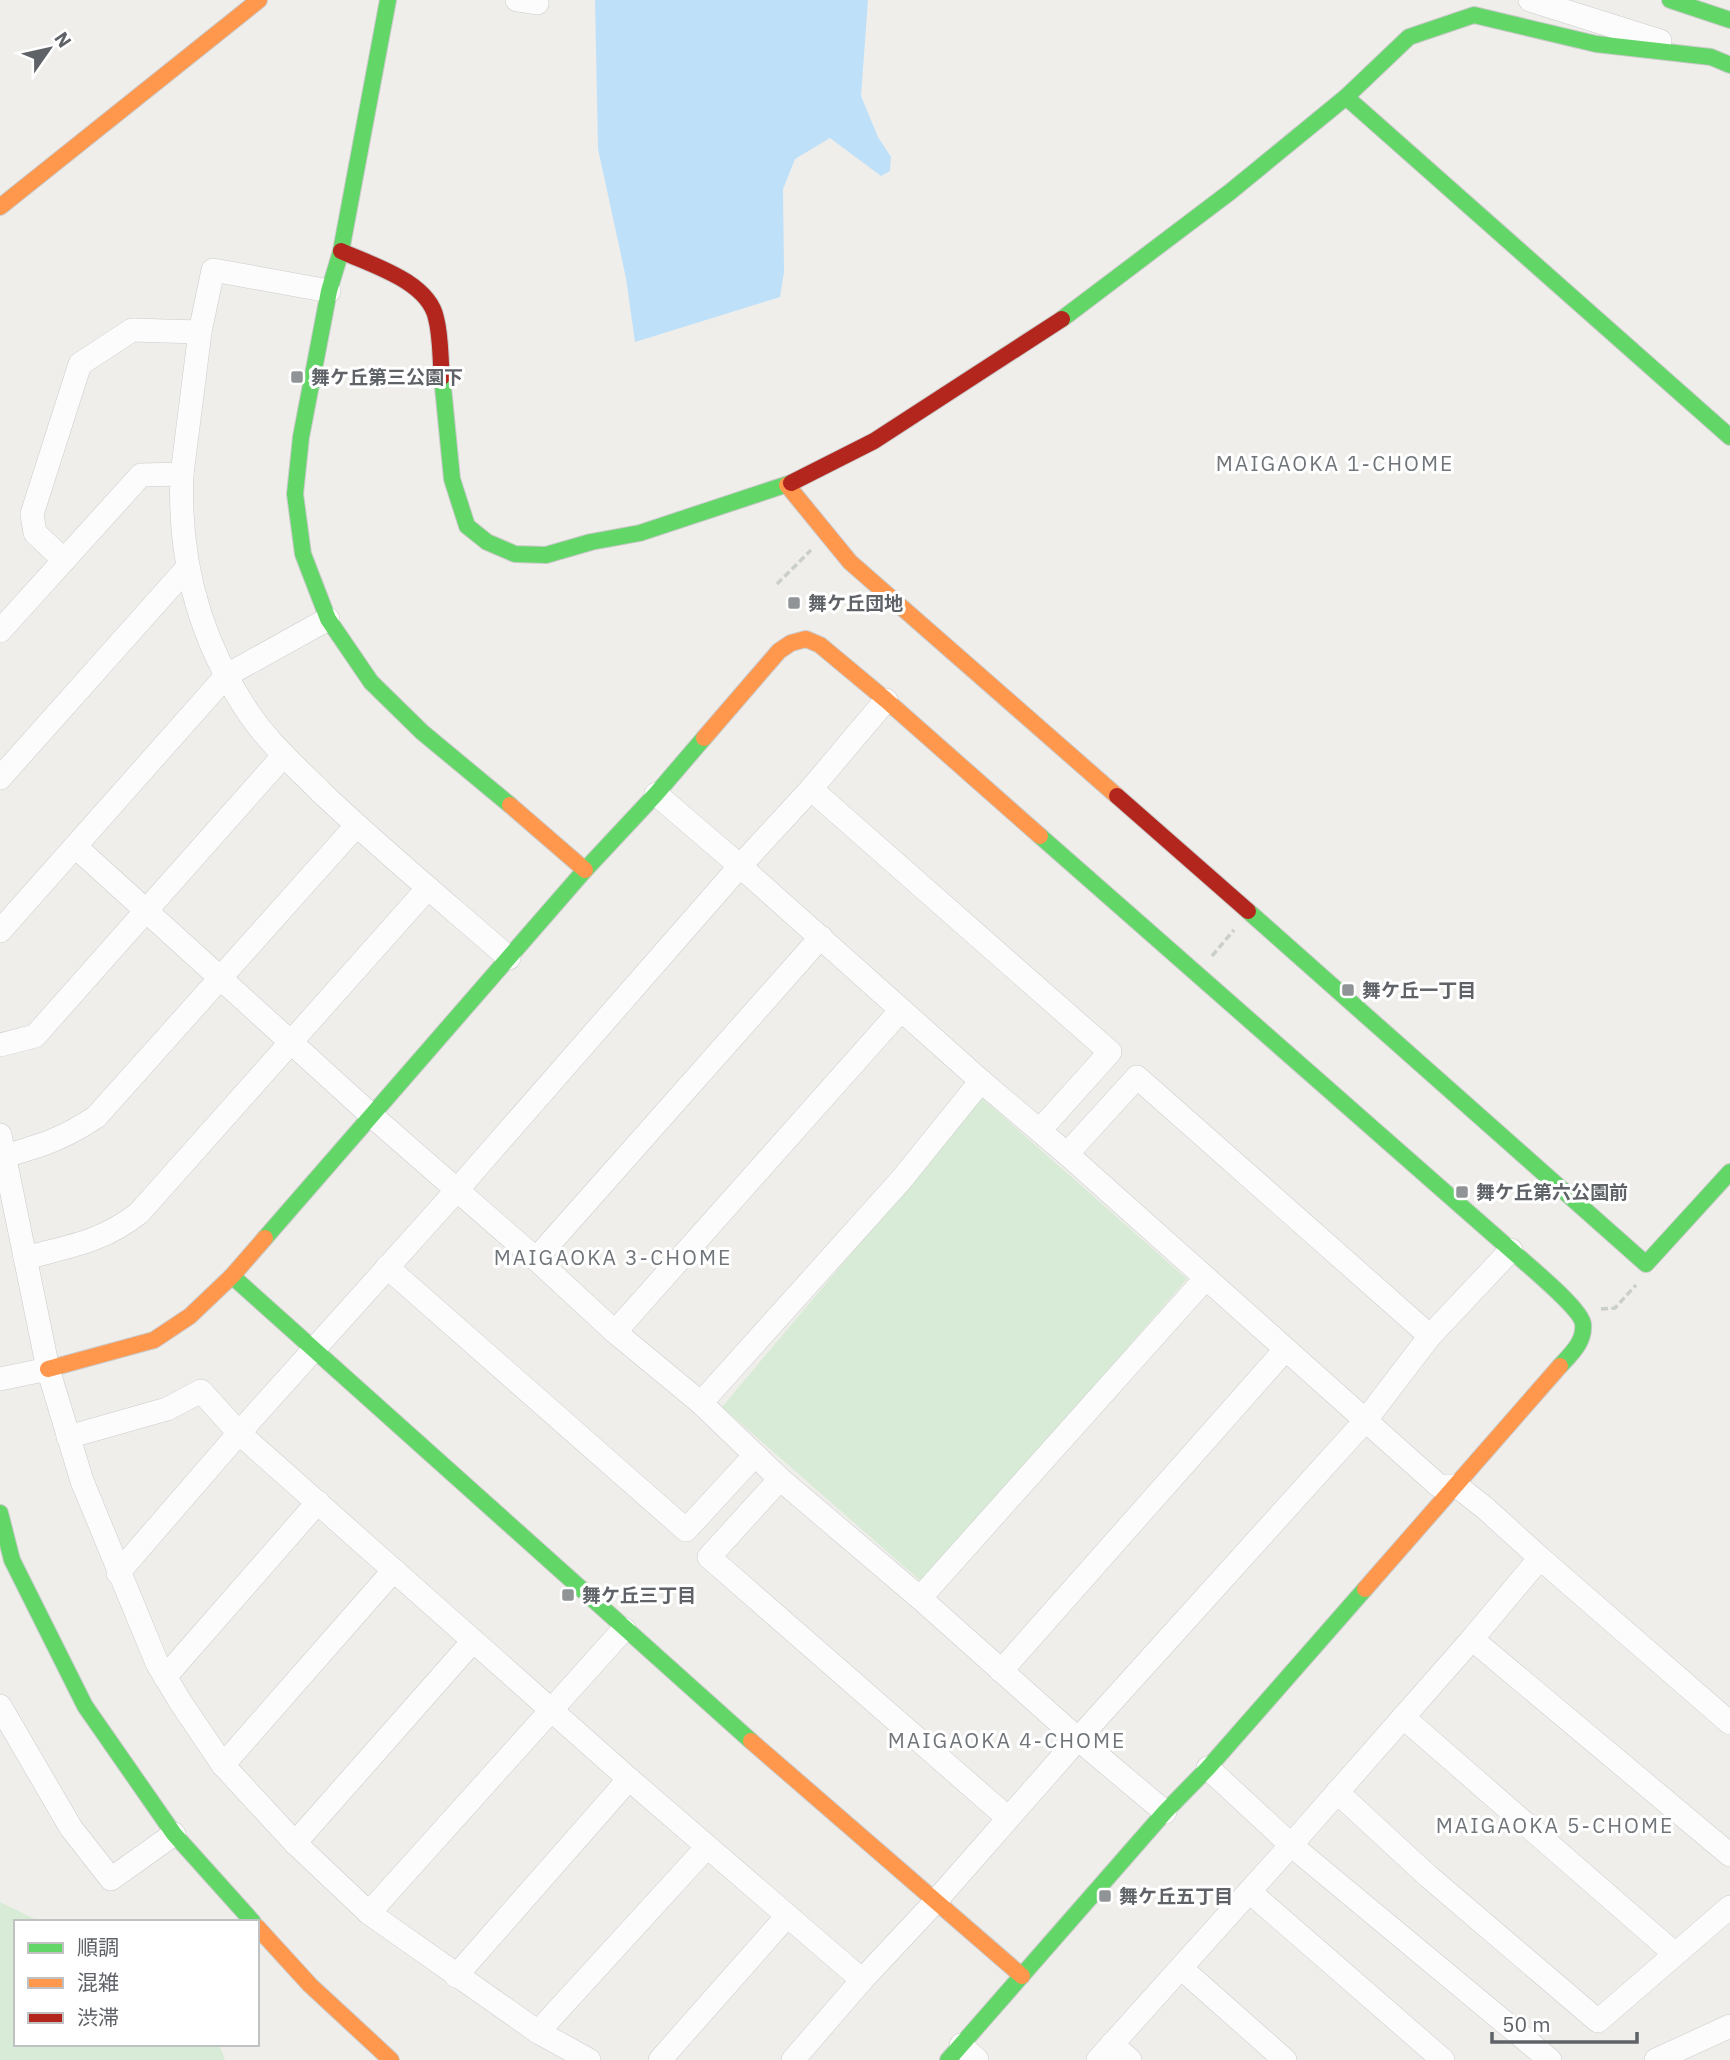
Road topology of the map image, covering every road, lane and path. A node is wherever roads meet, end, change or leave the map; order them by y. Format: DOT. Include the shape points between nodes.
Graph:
graph roads {
  1 [pos="259,0"];
  2 [pos="388,0"];
  3 [pos="1530,0"];
  4 [pos="1670,0"];
  5 [pos="1730,20"];
  6 [pos="1721,61"];
  7 [pos="1346,97"];
  8 [pos="0,206"];
  9 [pos="341,251"];
  10 [pos="329,291"];
  11 [pos="201,332"];
  12 [pos="1730,437"];
  13 [pos="182,474"];
  14 [pos="787,485"];
  15 [pos="827,534"];
  16 [pos="65,560"];
  17 [pos="188,567"];
  18 [pos="777,584"];
  19 [pos="328,619"];
  20 [pos="0,631"];
  21 [pos="227,675"];
  22 [pos="886,700"];
  23 [pos="284,755"];
  24 [pos="0,778"];
  25 [pos="811,789"];
  26 [pos="656,794"];
  27 [pos="356,825"];
  28 [pos="76,847"];
  29 [pos="740,866"];
  30 [pos="585,870"];
  31 [pos="428,888"];
  32 [pos="147,911"];
  33 [pos="1249,912"];
  34 [pos="0,931"];
  35 [pos="821,937"];
  36 [pos="509,957"];
  37 [pos="1197,973"];
  38 [pos="220,977"];
  39 [pos="901,1010"];
  40 [pos="292,1042"];
  41 [pos="0,1045"];
  42 [pos="981,1081"];
  43 [pos="372,1115"];
  44 [pos="1040,1130"];
  45 [pos="3,1145"];
  46 [pos="1067,1154"];
  47 [pos="1730,1172"];
  48 [pos="457,1190"];
  49 [pos="1511,1250"];
  50 [pos="25,1258"];
  51 [pos="536,1259"];
  52 [pos="1646,1264"];
  53 [pos="387,1267"];
  54 [pos="232,1276"];
  55 [pos="1206,1278"];
  56 [pos="1577,1311"];
  57 [pos="615,1332"];
  58 [pos="1430,1336"];
  59 [pos="314,1349"];
  60 [pos="1285,1350"];
  61 [pos="48,1369"];
  62 [pos="6,1377"];
  63 [pos="701,1404"];
  64 [pos="1364,1421"];
  65 [pos="239,1433"];
  66 [pos="68,1437"];
  67 [pos="755,1455"];
  68 [pos="780,1479"];
  69 [pos="1457,1486"];
  70 [pos="318,1502"];
  71 [pos="0,1513"];
  72 [pos="1540,1558"];
  73 [pos="394,1570"];
  74 [pos="118,1573"];
  75 [pos="920,1598"];
  76 [pos="624,1629"];
  77 [pos="1472,1639"];
  78 [pos="473,1641"];
  79 [pos="1001,1671"];
  80 [pos="165,1677"];
  81 [pos="0,1706"];
  82 [pos="551,1709"];
  83 [pos="1403,1717"];
  84 [pos="1730,1723"];
  85 [pos="1078,1740"];
  86 [pos="223,1765"];
  87 [pos="1208,1768"];
  88 [pos="628,1779"];
  89 [pos="1337,1792"];
  90 [pos="1165,1812"];
  91 [pos="1008,1818"];
  92 [pos="174,1834"];
  93 [pos="295,1843"];
  94 [pos="1291,1845"];
  95 [pos="706,1848"];
  96 [pos="1730,1855"];
  97 [pos="1250,1892"];
  98 [pos="934,1902"];
  99 [pos="1730,1907"];
  100 [pos="369,1913"];
  101 [pos="787,1916"];
  102 [pos="251,1920"];
  103 [pos="259,1929"];
  104 [pos="1675,1954"];
  105 [pos="1181,1968"];
  106 [pos="456,1976"];
  107 [pos="1022,1976"];
  108 [pos="862,1980"];
  109 [pos="1730,2026"];
  110 [pos="537,2032"];
  111 [pos="1105,2052"];
  112 [pos="962,2055"];
  113 [pos="391,2060"];
  114 [pos="589,2060"];
  115 [pos="660,2060"];
  116 [pos="793,2060"];
  117 [pos="1130,2060"];
  118 [pos="1285,2060"];
  119 [pos="1443,2060"];
  120 [pos="1550,2060"];
  121 [pos="1656,2060"];
  1 -- 8 [label="main road"];
  2 -- 9 [label="main road"];
  3 -- 6 [label="street"];
  4 -- 5 [label="main road"];
  6 -- 7 [label="main road" via="1596,44 1474,15 1409,37"];
  7 -- 12 [label="main road"];
  7 -- 14 [label="main road" via="1070,314 874,441"];
  9 -- 10 [label="main road"];
  9 -- 14 [label="main road" via="413,284 436,315 452,479 467,526 487,542 515,554 546,555 639,533"];
  10 -- 11 [label="street" via="213,270"];
  10 -- 19 [label="main road" via="295,494 303,554"];
  11 -- 13 [label="street"];
  11 -- 16 [label="street" via="132,330 80,364 32,514 35,533"];
  13 -- 16 [label="street" via="141,475"];
  13 -- 17 [label="street"];
  14 -- 15 [label="main road"];
  15 -- 18 [label="path"];
  15 -- 33 [label="main road" via="850,562"];
  16 -- 20 [label="street"];
  17 -- 21 [label="street" via="210,641"];
  17 -- 24 [label="street"];
  19 -- 21 [label="street"];
  19 -- 30 [label="main road" via="371,682 422,732"];
  21 -- 23 [label="street" via="251,716"];
  21 -- 28 [label="street"];
  22 -- 25 [label="street"];
  22 -- 26 [label="main road" via="820,645 806,639 791,643 779,651"];
  22 -- 37 [label="main road"];
  23 -- 27 [label="street"];
  23 -- 32 [label="street"];
  25 -- 29 [label="street"];
  25 -- 44 [label="street" via="1110,1052"];
  26 -- 29 [label="street"];
  26 -- 30 [label="main road"];
  27 -- 31 [label="street"];
  27 -- 38 [label="street"];
  28 -- 32 [label="street"];
  28 -- 34 [label="street"];
  29 -- 35 [label="street"];
  29 -- 48 [label="street"];
  30 -- 36 [label="main road"];
  31 -- 36 [label="street"];
  31 -- 40 [label="street"];
  32 -- 38 [label="street"];
  32 -- 41 [label="street" via="35,1036"];
  33 -- 37 [label="path"];
  33 -- 52 [label="main road"];
  35 -- 39 [label="street"];
  35 -- 51 [label="street"];
  36 -- 43 [label="main road"];
  37 -- 49 [label="main road"];
  38 -- 40 [label="street"];
  38 -- 45 [label="street" via="96,1117 49,1143"];
  39 -- 42 [label="street"];
  39 -- 57 [label="street"];
  40 -- 43 [label="street"];
  40 -- 50 [label="street" via="139,1213 94,1240"];
  42 -- 44 [label="street"];
  42 -- 63 [label="street" via="901,1180"];
  43 -- 48 [label="street"];
  43 -- 54 [label="main road"];
  44 -- 46 [label="street"];
  45 -- 50 [label="street"];
  46 -- 55 [label="street"];
  46 -- 58 [label="street" via="1137,1077"];
  47 -- 52 [label="main road"];
  48 -- 51 [label="street"];
  48 -- 53 [label="street"];
  49 -- 56 [label="main road"];
  49 -- 58 [label="street"];
  50 -- 61 [label="street"];
  51 -- 57 [label="street"];
  52 -- 56 [label="path" via="1615,1308"];
  53 -- 59 [label="street"];
  53 -- 67 [label="street" via="687,1530"];
  54 -- 59 [label="main road"];
  54 -- 61 [label="main road" via="190,1317 153,1340"];
  55 -- 60 [label="street"];
  55 -- 75 [label="street"];
  56 -- 69 [label="main road" via="1583,1325 1579,1345"];
  57 -- 63 [label="street"];
  58 -- 64 [label="street"];
  59 -- 65 [label="street"];
  59 -- 76 [label="main road"];
  60 -- 64 [label="street"];
  60 -- 79 [label="street"];
  61 -- 62 [label="street"];
  61 -- 66 [label="street"];
  63 -- 67 [label="street"];
  64 -- 69 [label="street" via="1439,1486"];
  64 -- 85 [label="street"];
  65 -- 66 [label="street" via="201,1391 167,1409"];
  65 -- 70 [label="street"];
  65 -- 74 [label="street"];
  66 -- 74 [label="street"];
  67 -- 68 [label="street"];
  68 -- 75 [label="street"];
  68 -- 91 [label="street" via="709,1557"];
  69 -- 72 [label="street"];
  69 -- 87 [label="main road"];
  70 -- 73 [label="street"];
  70 -- 80 [label="street"];
  71 -- 92 [label="main road" via="12,1560 85,1706"];
  72 -- 77 [label="street"];
  72 -- 84 [label="street"];
  73 -- 78 [label="street"];
  73 -- 86 [label="street"];
  74 -- 80 [label="street"];
  75 -- 79 [label="street"];
  76 -- 82 [label="street"];
  76 -- 98 [label="main road"];
  77 -- 83 [label="street"];
  77 -- 96 [label="street"];
  78 -- 82 [label="street"];
  78 -- 93 [label="street"];
  79 -- 85 [label="street"];
  80 -- 86 [label="street"];
  81 -- 92 [label="street" via="71,1828 111,1879"];
  82 -- 88 [label="street"];
  82 -- 100 [label="street"];
  83 -- 89 [label="street"];
  83 -- 104 [label="street"];
  85 -- 90 [label="street"];
  85 -- 91 [label="street"];
  86 -- 93 [label="street"];
  87 -- 90 [label="main road"];
  87 -- 94 [label="street"];
  88 -- 95 [label="street"];
  88 -- 106 [label="street"];
  89 -- 94 [label="street"];
  89 -- 104 [label="street" via="1598,2021"];
  90 -- 107 [label="main road"];
  91 -- 98 [label="street"];
  92 -- 102 [label="main road"];
  93 -- 100 [label="street"];
  94 -- 97 [label="street"];
  94 -- 120 [label="street"];
  95 -- 101 [label="street"];
  95 -- 110 [label="street"];
  97 -- 105 [label="street"];
  97 -- 119 [label="street"];
  98 -- 107 [label="main road"];
  98 -- 108 [label="street"];
  99 -- 104 [label="street"];
  100 -- 106 [label="street"];
  101 -- 108 [label="street"];
  101 -- 115 [label="street"];
  103 -- 113 [label="main road" via="310,1985"];
  105 -- 111 [label="street"];
  105 -- 118 [label="street"];
  106 -- 110 [label="street"];
  107 -- 112 [label="main road"];
  108 -- 116 [label="street"];
  109 -- 121 [label="street"];
  110 -- 114 [label="street"];
  111 -- 117 [label="street"];
}
